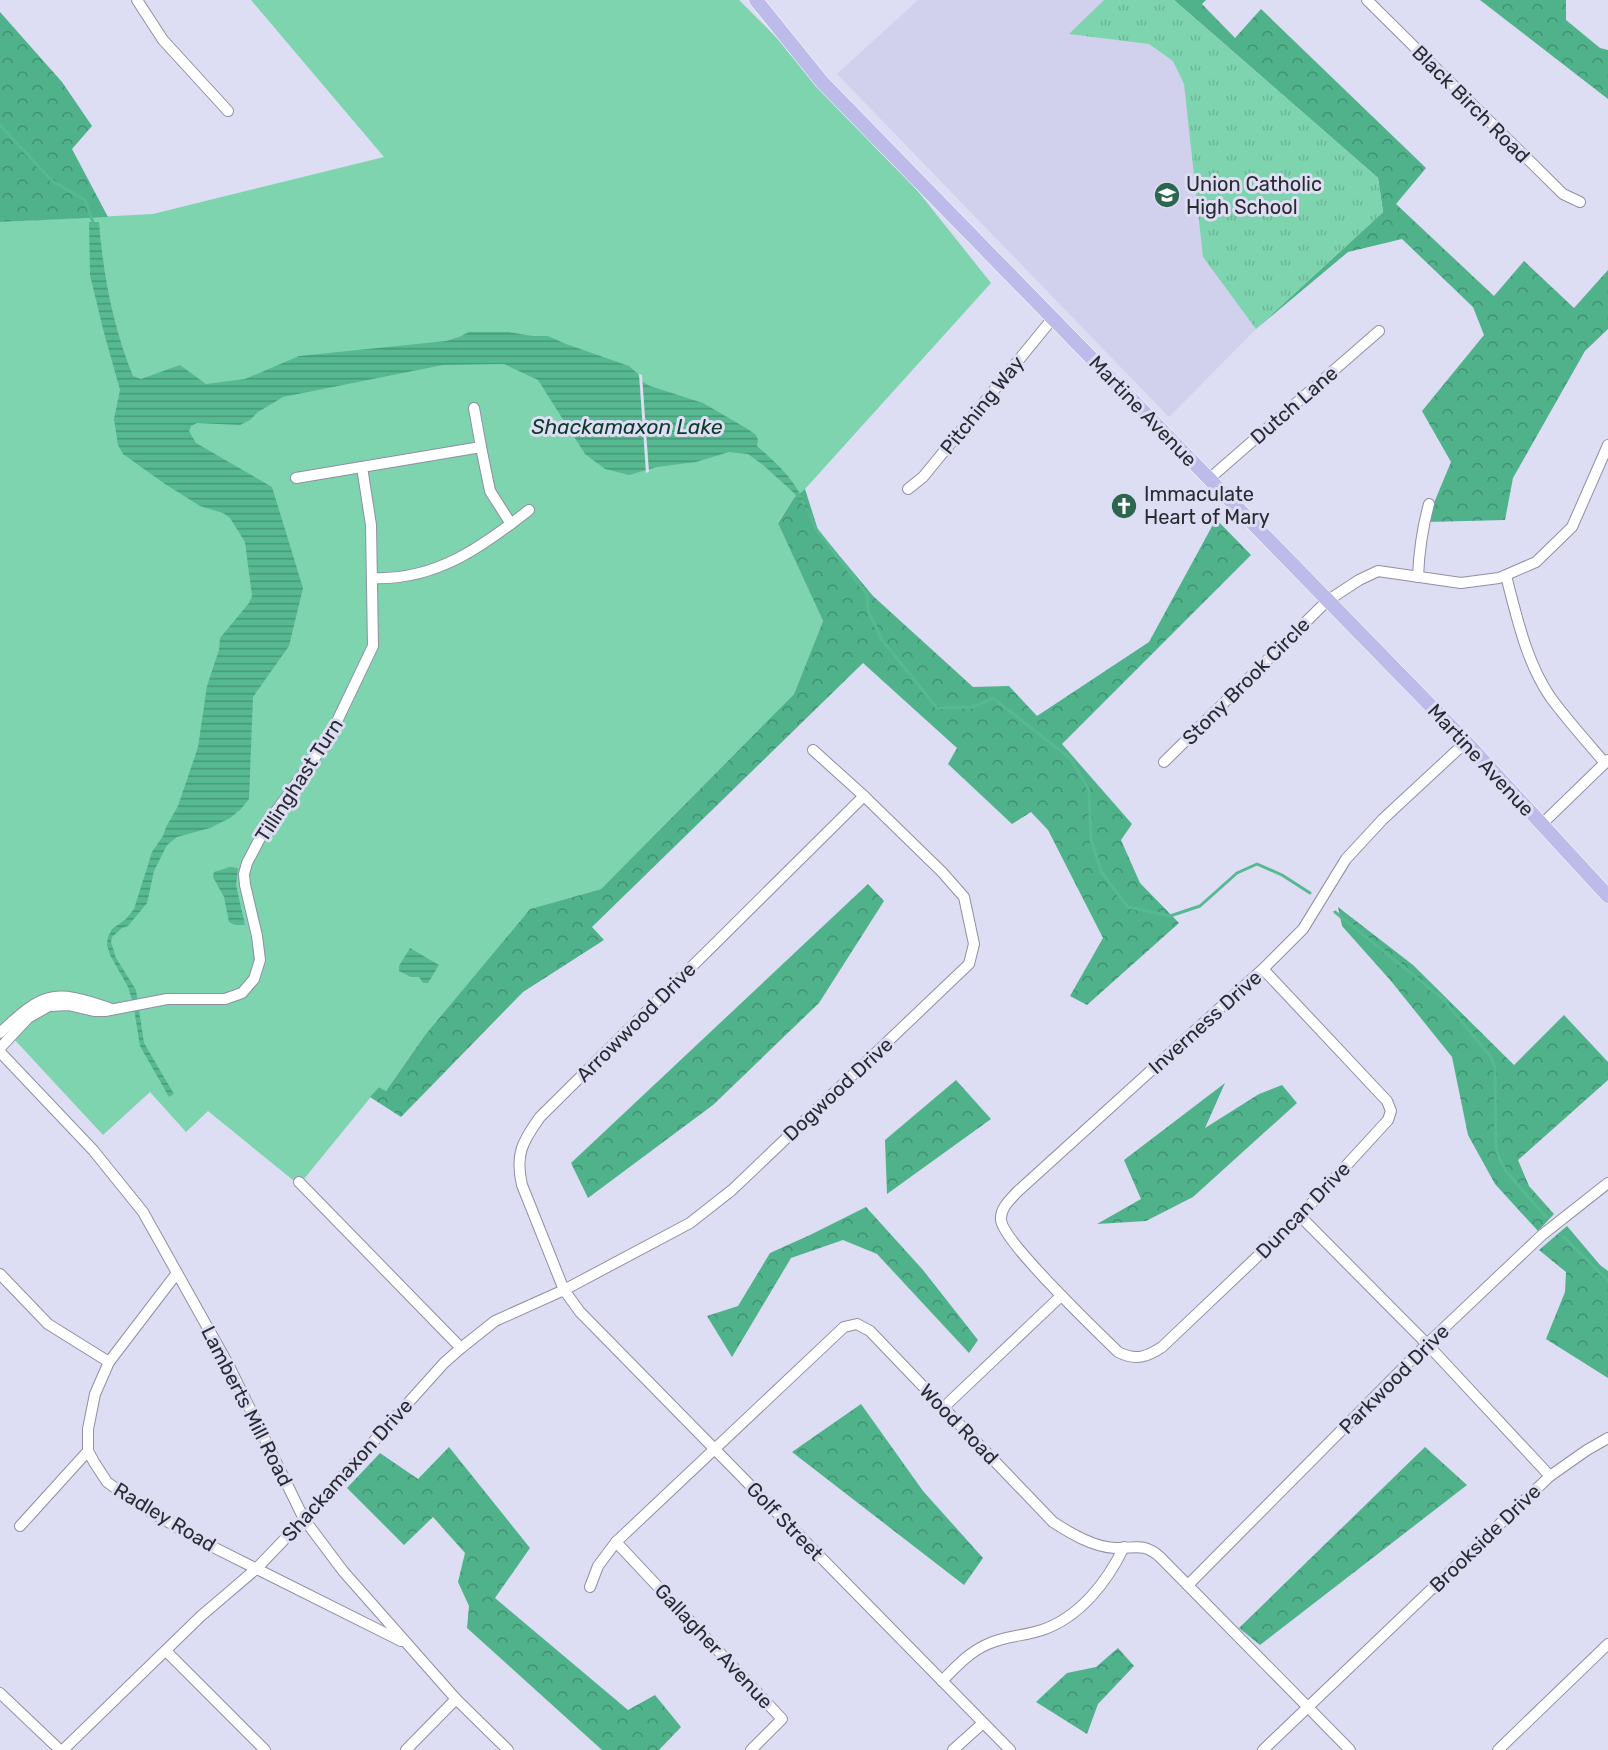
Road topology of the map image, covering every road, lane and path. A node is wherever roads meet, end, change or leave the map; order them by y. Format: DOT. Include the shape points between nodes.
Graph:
graph roads {
  1 [pos="137,0"];
  2 [pos="756,0"];
  3 [pos="1367,0"];
  4 [pos="228,111"];
  5 [pos="1580,202"];
  6 [pos="1053,318"];
  7 [pos="1378,331"];
  8 [pos="474,408"];
  9 [pos="1608,445"];
  10 [pos="481,447"];
  11 [pos="362,467"];
  12 [pos="296,478"];
  13 [pos="1209,479"];
  14 [pos="908,489"];
  15 [pos="1429,504"];
  16 [pos="529,510"];
  17 [pos="511,524"];
  18 [pos="1506,576"];
  19 [pos="1418,577"];
  20 [pos="372,578"];
  21 [pos="1328,600"];
  22 [pos="1466,742"];
  23 [pos="813,750"];
  24 [pos="1164,762"];
  25 [pos="1607,762"];
  26 [pos="864,796"];
  27 [pos="1542,824"];
  28 [pos="1608,896"];
  29 [pos="1263,969"];
  30 [pos="115,1010"];
  31 [pos="0,1033"];
  32 [pos="0,1050"];
  33 [pos="299,1182"];
  34 [pos="1608,1182"];
  35 [pos="1300,1216"];
  36 [pos="177,1273"];
  37 [pos="0,1274"];
  38 [pos="564,1290"];
  39 [pos="1061,1296"];
  40 [pos="1427,1344"];
  41 [pos="461,1348"];
  42 [pos="109,1362"];
  43 [pos="944,1408"];
  44 [pos="1608,1438"];
  45 [pos="714,1448"];
  46 [pos="88,1451"];
  47 [pos="1550,1476"];
  48 [pos="304,1519"];
  49 [pos="20,1526"];
  50 [pos="616,1542"];
  51 [pos="1124,1547"];
  52 [pos="256,1569"];
  53 [pos="1188,1585"];
  54 [pos="590,1587"];
  55 [pos="407,1643"];
  56 [pos="1608,1644"];
  57 [pos="166,1651"];
  58 [pos="942,1682"];
  59 [pos="0,1693"];
  60 [pos="456,1699"];
  61 [pos="1308,1706"];
  62 [pos="982,1723"];
  63 [pos="61,1750"];
  64 [pos="265,1750"];
  65 [pos="406,1750"];
  66 [pos="508,1750"];
  67 [pos="752,1750"];
  68 [pos="953,1750"];
  69 [pos="1010,1750"];
  70 [pos="1263,1750"];
  71 [pos="1350,1750"];
  72 [pos="1498,1750"];
  1 -- 4 [label="street" via="163,40"];
  2 -- 6 [label="main road, Martine Avenue" via="822,82"];
  3 -- 5 [label="street, Black Birch Road" via="1563,194"];
  6 -- 13 [label="main road, Martine Avenue"];
  6 -- 14 [label="street, Pitching Way" via="923,477"];
  7 -- 13 [label="street, Dutch Lane"];
  8 -- 10 [label="street"];
  9 -- 18 [label="street, Stony Brook Circle" via="1572,527 1536,561"];
  10 -- 11 [label="street"];
  10 -- 17 [label="street" via="490,491"];
  11 -- 12 [label="street"];
  11 -- 20 [label="street, Tillinghast Turn" via="371,525"];
  13 -- 21 [label="main road, Martine Avenue"];
  15 -- 19 [label="street" via="1422,529"];
  16 -- 17 [label="street"];
  17 -- 20 [label="street" via="438,569 405,578"];
  18 -- 19 [label="street, Stony Brook Circle" via="1461,583"];
  18 -- 25 [label="street" via="1523,639 1540,680"];
  19 -- 21 [label="street, Stony Brook Circle" via="1378,571"];
  20 -- 30 [label="street, Tillinghast Turn" via="371,654 329,738 269,821 247,863 244,885 260,960 254,979 242,993 225,999 167,999"];
  21 -- 22 [label="main road, Martine Avenue"];
  21 -- 24 [label="street, Stony Brook Circle"];
  22 -- 27 [label="main road, Martine Avenue"];
  22 -- 29 [label="street, Inverness Drive" via="1346,859 1303,929"];
  23 -- 26 [label="street, Dogwood Drive"];
  25 -- 27 [label="street"];
  26 -- 38 [label="street, Arrowwood Drive" via="530,1131 519,1155 522,1185"];
  26 -- 38 [label="street, Dogwood Drive" via="964,897 974,944 969,964 712,1207 690,1223"];
  27 -- 28 [label="main road, Martine Avenue"];
  29 -- 35 [label="street, Duncan Drive" via="1387,1101 1391,1111 1388,1120"];
  29 -- 39 [label="street, Inverness Drive" via="1003,1210 1004,1228"];
  30 -- 31 [label="street, Tillinghast Turn" via="64,996 44,998 26,1008"];
  30 -- 32 [label="street, Tillinghast Turn" via="49,1006 28,1018"];
  32 -- 36 [label="street, Lamberts Mill Road" via="93,1150 143,1212"];
  33 -- 41 [label="street"];
  34 -- 40 [label="street, Parkwood Drive" via="1542,1235"];
  35 -- 39 [label="street, Duncan Drive" via="1162,1347 1146,1357 1118,1352"];
  35 -- 40 [label="street, Brookside Drive"];
  36 -- 42 [label="street"];
  36 -- 48 [label="street, Lamberts Mill Road" via="228,1364"];
  37 -- 42 [label="street" via="48,1324"];
  38 -- 41 [label="street, Dogwood Drive" via="495,1322"];
  38 -- 45 [label="street, Golf Street" via="580,1312"];
  39 -- 43 [label="street"];
  40 -- 47 [label="street, Brookside Drive"];
  40 -- 53 [label="street, Parkwood Drive"];
  41 -- 48 [label="street, Shackamaxon Drive"];
  42 -- 46 [label="street" via="96,1394 88,1429"];
  43 -- 45 [label="street, Wood Road" via="870,1331 851,1325 844,1327"];
  43 -- 51 [label="street, Wood Road" via="1053,1522 1104,1546"];
  44 -- 47 [label="street"];
  45 -- 50 [label="street, Wood Road"];
  45 -- 58 [label="street, Golf Street"];
  46 -- 49 [label="street"];
  46 -- 52 [label="street, Radley Road" via="107,1482 140,1506"];
  47 -- 61 [label="street, Brookside Drive"];
  48 -- 52 [label="street, Shackamaxon Drive"];
  48 -- 55 [label="street, Lamberts Mill Road" via="343,1571"];
  50 -- 54 [label="street, Wood Road" via="598,1566"];
  50 -- 67 [label="street, Gallagher Avenue" via="782,1719"];
  51 -- 53 [label="street, Wood Road" via="1154,1551"];
  51 -- 58 [label="street" via="1102,1584 1071,1615 1039,1630 988,1644 968,1656"];
  52 -- 55 [label="street, Radley Road"];
  52 -- 57 [label="street, Shackamaxon Drive"];
  53 -- 61 [label="street, Wood Road"];
  55 -- 60 [label="street, Lamberts Mill Road"];
  56 -- 72 [label="street"];
  57 -- 63 [label="street, Shackamaxon Drive"];
  57 -- 64 [label="street"];
  58 -- 62 [label="street, Golf Street"];
  59 -- 63 [label="street"];
  60 -- 65 [label="street"];
  60 -- 66 [label="street, Lamberts Mill Road"];
  61 -- 70 [label="street, Brookside Drive"];
  61 -- 71 [label="street, Wood Road"];
  62 -- 68 [label="street"];
  62 -- 69 [label="street, Golf Street"];
}
